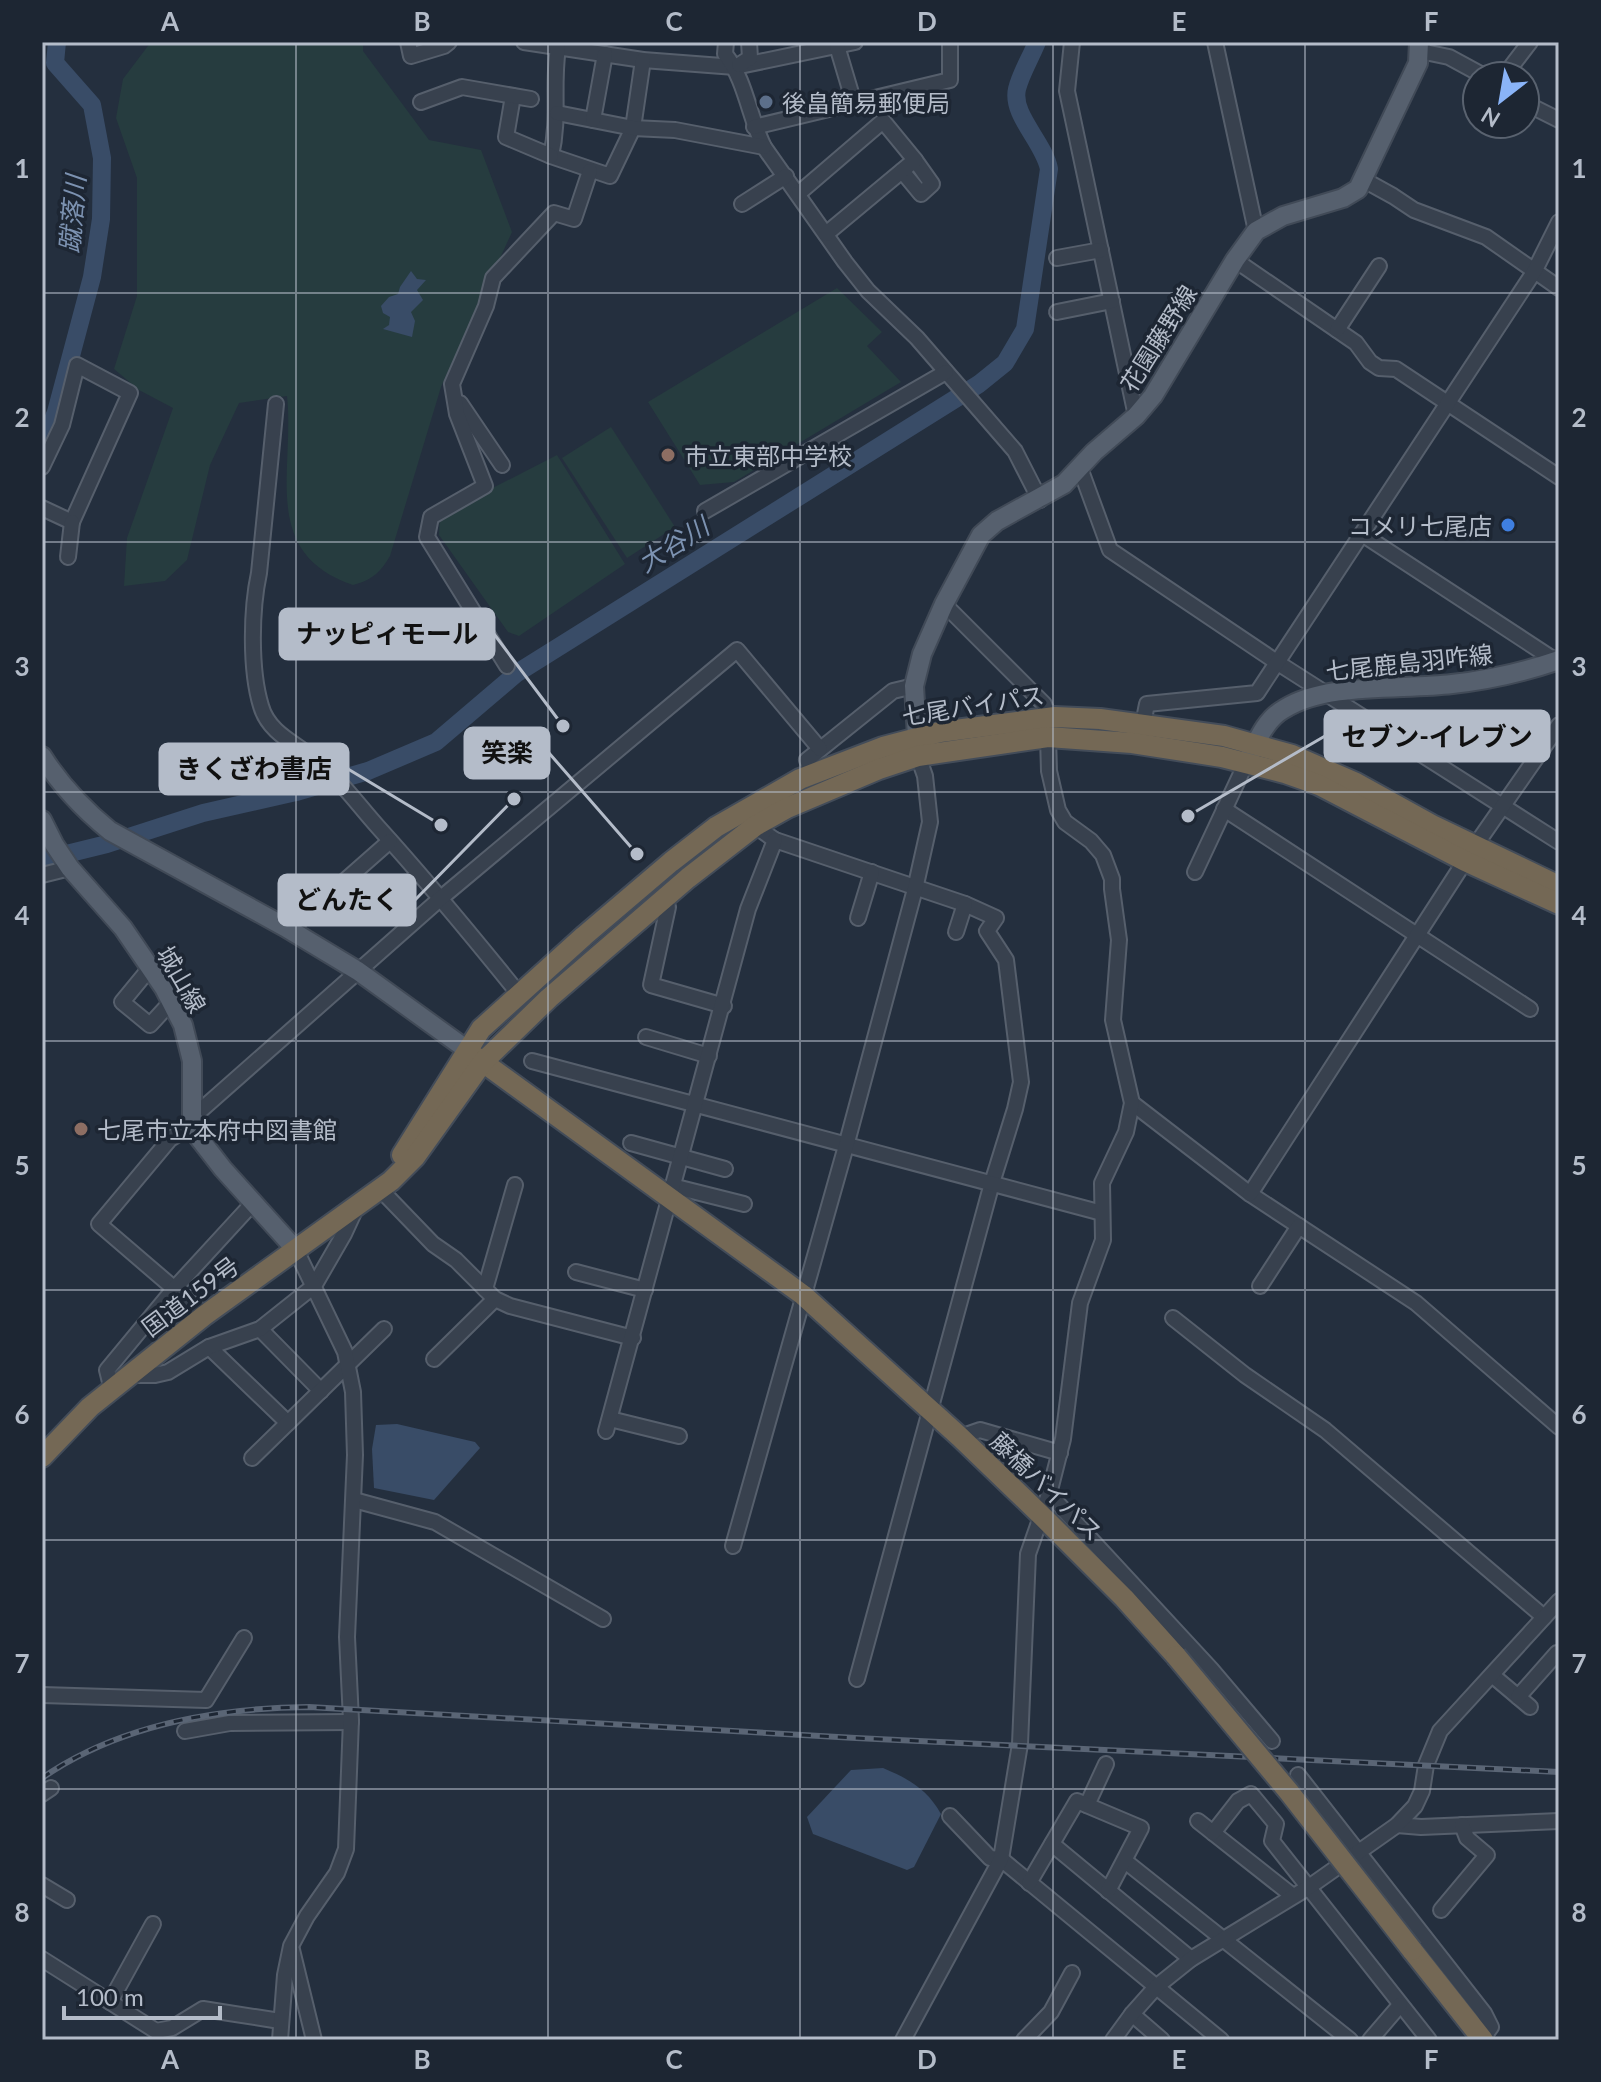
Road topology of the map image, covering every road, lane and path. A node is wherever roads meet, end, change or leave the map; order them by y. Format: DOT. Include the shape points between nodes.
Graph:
graph roads {
  1 [pos="408,42"];
  2 [pos="449,42"];
  3 [pos="524,42"];
  4 [pos="726,42"];
  5 [pos="749,42"];
  6 [pos="855,42"];
  7 [pos="950,42"];
  8 [pos="1072,42"];
  9 [pos="1215,42"];
  10 [pos="1530,42"];
  11 [pos="837,46"];
  12 [pos="1419,46"];
  13 [pos="558,48"];
  14 [pos="605,54"];
  15 [pos="643,60"];
  16 [pos="1516,60"];
  17 [pos="1461,64"];
  18 [pos="735,67"];
  19 [pos="513,96"];
  20 [pos="531,99"];
  21 [pos="421,102"];
  22 [pos="854,103"];
  23 [pos="1541,111"];
  24 [pos="557,113"];
  25 [pos="593,120"];
  26 [pos="1559,120"];
  27 [pos="754,127"];
  28 [pos="633,128"];
  29 [pos="764,147"];
  30 [pos="551,156"];
  31 [pos="915,160"];
  32 [pos="590,171"];
  33 [pos="902,171"];
  34 [pos="786,176"];
  35 [pos="1364,180"];
  36 [pos="799,193"];
  37 [pos="742,204"];
  38 [pos="1559,222"];
  39 [pos="1256,231"];
  40 [pos="826,234"];
  41 [pos="1101,250"];
  42 [pos="1057,258"];
  43 [pos="1235,260"];
  44 [pos="1379,266"];
  45 [pos="1534,272"];
  46 [pos="1559,288"];
  47 [pos="1112,301"];
  48 [pos="1057,312"];
  49 [pos="1337,330"];
  50 [pos="946,372"];
  51 [pos="452,384"];
  52 [pos="276,404"];
  53 [pos="1448,405"];
  54 [pos="1136,416"];
  55 [pos="502,465"];
  56 [pos="42,467"];
  57 [pos="1080,468"];
  58 [pos="1559,477"];
  59 [pos="1040,500"];
  60 [pos="42,508"];
  61 [pos="705,511"];
  62 [pos="72,522"];
  63 [pos="1362,534"];
  64 [pos="68,557"];
  65 [pos="944,604"];
  66 [pos="1558,661"];
  67 [pos="1278,663"];
  68 [pos="507,666"];
  69 [pos="914,686"];
  70 [pos="1326,693"];
  71 [pos="1143,724"];
  72 [pos="1559,725"];
  73 [pos="1048,727"];
  74 [pos="917,747"];
  75 [pos="820,749"];
  76 [pos="1250,754"];
  77 [pos="42,756"];
  78 [pos="812,774"];
  79 [pos="48,781"];
  80 [pos="1503,806"];
  81 [pos="1224,809"];
  82 [pos="42,820"];
  83 [pos="755,826"];
  84 [pos="775,840"];
  85 [pos="390,841"];
  86 [pos="1559,842"];
  87 [pos="1470,854"];
  88 [pos="69,865"];
  89 [pos="872,872"];
  90 [pos="1195,872"];
  91 [pos="42,875"];
  92 [pos="1559,886"];
  93 [pos="915,889"];
  94 [pos="441,898"];
  95 [pos="662,900"];
  96 [pos="965,904"];
  97 [pos="1559,904"];
  98 [pos="858,918"];
  99 [pos="289,930"];
  100 [pos="956,932"];
  101 [pos="1417,936"];
  102 [pos="150,968"];
  103 [pos="358,971"];
  104 [pos="519,994"];
  105 [pos="171,1002"];
  106 [pos="724,1006"];
  107 [pos="1530,1009"];
  108 [pos="646,1037"];
  109 [pos="466,1049"];
  110 [pos="709,1056"];
  111 [pos="532,1061"];
  112 [pos="483,1062"];
  113 [pos="694,1103"];
  114 [pos="1132,1103"];
  115 [pos="194,1120"];
  116 [pos="631,1143"];
  117 [pos="846,1146"];
  118 [pos="680,1156"];
  119 [pos="725,1169"];
  120 [pos="992,1183"];
  121 [pos="515,1185"];
  122 [pos="379,1188"];
  123 [pos="671,1191"];
  124 [pos="1250,1194"];
  125 [pos="253,1203"];
  126 [pos="358,1204"];
  127 [pos="744,1204"];
  128 [pos="1102,1213"];
  129 [pos="1299,1226"];
  130 [pos="296,1250"];
  131 [pos="576,1272"];
  132 [pos="314,1286"];
  133 [pos="1260,1286"];
  134 [pos="174,1289"];
  135 [pos="645,1290"];
  136 [pos="490,1294"];
  137 [pos="803,1295"];
  138 [pos="205,1315"];
  139 [pos="1173,1318"];
  140 [pos="260,1329"];
  141 [pos="384,1329"];
  142 [pos="633,1338"];
  143 [pos="209,1347"];
  144 [pos="434,1359"];
  145 [pos="347,1365"];
  146 [pos="132,1375"];
  147 [pos="112,1390"];
  148 [pos="321,1391"];
  149 [pos="932,1412"];
  150 [pos="288,1423"];
  151 [pos="1559,1427"];
  152 [pos="679,1436"];
  153 [pos="960,1437"];
  154 [pos="1060,1453"];
  155 [pos="42,1457"];
  156 [pos="252,1458"];
  157 [pos="1049,1494"];
  158 [pos="354,1500"];
  159 [pos="1042,1516"];
  160 [pos="733,1546"];
  161 [pos="1559,1601"];
  162 [pos="1544,1617"];
  163 [pos="603,1619"];
  164 [pos="244,1638"];
  165 [pos="1557,1653"];
  166 [pos="1492,1675"];
  167 [pos="857,1679"];
  168 [pos="42,1695"];
  169 [pos="1518,1697"];
  170 [pos="1530,1707"];
  171 [pos="351,1722"];
  172 [pos="185,1731"];
  173 [pos="1272,1741"];
  174 [pos="1106,1764"];
  175 [pos="1298,1775"];
  176 [pos="1087,1805"];
  177 [pos="950,1816"];
  178 [pos="1198,1821"];
  179 [pos="1559,1821"];
  180 [pos="1397,1825"];
  181 [pos="1462,1825"];
  182 [pos="1213,1833"];
  183 [pos="1052,1844"];
  184 [pos="1359,1852"];
  185 [pos="1001,1859"];
  186 [pos="1125,1861"];
  187 [pos="1029,1883"];
  188 [pos="42,1885"];
  189 [pos="1309,1887"];
  190 [pos="1108,1891"];
  191 [pos="1293,1896"];
  192 [pos="67,1900"];
  193 [pos="1441,1910"];
  194 [pos="153,1924"];
  195 [pos="1222,1939"];
  196 [pos="291,1946"];
  197 [pos="42,1959"];
  198 [pos="1191,1959"];
  199 [pos="1072,1973"];
  200 [pos="1156,1987"];
  201 [pos="110,2002"];
  202 [pos="1400,2005"];
  203 [pos="1132,2014"];
  204 [pos="280,2021"];
  205 [pos="280,2040"];
  206 [pos="314,2040"];
  207 [pos="903,2040"];
  208 [pos="1024,2040"];
  209 [pos="1113,2040"];
  210 [pos="1162,2040"];
  211 [pos="1221,2040"];
  212 [pos="1350,2040"];
  213 [pos="1370,2040"];
  214 [pos="1429,2040"];
  215 [pos="1482,2040"];
  1 -- 2 [label="street" via="411,56"];
  3 -- 13 [label="street"];
  4 -- 18 [label="street" via="725,54"];
  5 -- 18 [label="street" via="750,58"];
  6 -- 11 [label="street"];
  7 -- 22 [label="street" via="950,80"];
  8 -- 41 [label="street" via="1067,91"];
  9 -- 39 [label="street"];
  10 -- 16 [label="street"];
  11 -- 18 [label="street"];
  11 -- 22 [label="street"];
  12 -- 17 [label="street"];
  12 -- 35 [label="main road" via="1418,63"];
  13 -- 14 [label="street"];
  13 -- 24 [label="street"];
  14 -- 15 [label="street"];
  14 -- 25 [label="street"];
  15 -- 18 [label="street"];
  15 -- 28 [label="street"];
  18 -- 27 [label="street"];
  19 -- 20 [label="street"];
  19 -- 21 [label="street" via="462,87"];
  19 -- 30 [label="street" via="506,137"];
  22 -- 27 [label="street"];
  23 -- 26 [label="street"];
  24 -- 25 [label="street"];
  24 -- 30 [label="street"];
  25 -- 28 [label="street"];
  27 -- 29 [label="street"];
  28 -- 29 [label="street" via="675,130"];
  28 -- 32 [label="street" via="610,176"];
  29 -- 34 [label="street"];
  30 -- 32 [label="street"];
  31 -- 33 [label="street"];
  31 -- 33 [label="street" via="932,184 921,194"];
  31 -- 36 [label="street" via="883,121"];
  32 -- 51 [label="street" via="574,219 554,213 493,278"];
  33 -- 40 [label="street"];
  34 -- 36 [label="street"];
  34 -- 37 [label="street"];
  35 -- 39 [label="main road, 花園藤野線" via="1352,194 1283,216"];
  35 -- 45 [label="street" via="1414,210 1486,237"];
  36 -- 40 [label="street"];
  38 -- 45 [label="street"];
  39 -- 43 [label="main road, 花園藤野線"];
  40 -- 50 [label="street" via="868,291"];
  41 -- 42 [label="street"];
  41 -- 47 [label="street"];
  43 -- 49 [label="street"];
  43 -- 54 [label="main road, 花園藤野線"];
  44 -- 49 [label="street"];
  45 -- 46 [label="street"];
  45 -- 53 [label="street"];
  47 -- 48 [label="street"];
  47 -- 54 [label="street"];
  49 -- 53 [label="street" via="1370,362 1396,369"];
  50 -- 59 [label="street" via="1015,451"];
  50 -- 61 [label="street"];
  51 -- 55 [label="street" via="462,408"];
  51 -- 68 [label="street" via="457,414 485,486 431,517 427,537"];
  52 -- 85 [label="street" via="255,593 254,662 261,708 278,734 338,781"];
  53 -- 58 [label="street"];
  53 -- 63 [label="street"];
  54 -- 57 [label="main road, 花園藤野線"];
  56 -- 62 [label="street" via="62,425 77,365 130,393"];
  57 -- 59 [label="main road, 花園藤野線"];
  57 -- 67 [label="street" via="1110,550"];
  59 -- 65 [label="main road, 花園藤野線" via="981,535"];
  60 -- 62 [label="street"];
  62 -- 64 [label="street"];
  63 -- 66 [label="street"];
  63 -- 67 [label="street"];
  65 -- 69 [label="main road, 花園藤野線"];
  65 -- 73 [label="street" via="1044,704"];
  66 -- 70 [label="main road, 七尾鹿島羽咋線" via="1451,684"];
  67 -- 70 [label="street"];
  67 -- 71 [label="street" via="1257,693 1147,704"];
  69 -- 74 [label="main road, 花園藤野線"];
  69 -- 75 [label="street" via="893,691"];
  70 -- 76 [label="main road, 七尾鹿島羽咋線" via="1281,710 1264,727"];
  70 -- 80 [label="street"];
  71 -- 73 [label="highway, 七尾バイパス" via="1100,719"];
  71 -- 76 [label="highway, 七尾バイパス" via="1224,736"];
  72 -- 80 [label="street"];
  73 -- 74 [label="highway, 七尾バイパス"];
  73 -- 76 [label="highway, 七尾バイパス" via="1222,757"];
  73 -- 114 [label="street" via="1049,771 1058,810 1103,855 1112,879 1119,940 1113,1020"];
  74 -- 78 [label="highway, 七尾バイパス" via="883,747"];
  74 -- 83 [label="highway, 七尾バイパス"];
  74 -- 93 [label="street" via="930,822"];
  75 -- 78 [label="street" via="807,760"];
  75 -- 94 [label="street" via="737,650"];
  76 -- 81 [label="street"];
  76 -- 87 [label="highway, 七尾バイパス"];
  77 -- 79 [label="main road"];
  78 -- 104 [label="highway, 七尾バイパス" via="716,827"];
  79 -- 99 [label="main road" via="132,845"];
  80 -- 86 [label="street"];
  80 -- 87 [label="street"];
  81 -- 90 [label="street"];
  81 -- 101 [label="street"];
  82 -- 88 [label="main road, 城山線"];
  83 -- 84 [label="street"];
  83 -- 95 [label="highway, 七尾バイパス"];
  84 -- 89 [label="street"];
  84 -- 106 [label="street" via="748,909"];
  85 -- 94 [label="street"];
  85 -- 99 [label="street"];
  87 -- 92 [label="highway, 七尾バイパス"];
  87 -- 97 [label="highway, 七尾バイパス"];
  87 -- 101 [label="street"];
  88 -- 91 [label="street"];
  88 -- 102 [label="main road, 城山線"];
  89 -- 93 [label="street"];
  89 -- 98 [label="street"];
  93 -- 96 [label="street"];
  93 -- 117 [label="street"];
  94 -- 103 [label="street"];
  94 -- 104 [label="street"];
  95 -- 106 [label="street" via="668,907 651,985"];
  95 -- 112 [label="highway, 七尾バイパス"];
  96 -- 100 [label="street"];
  96 -- 120 [label="street" via="996,918 987,931 1006,960 1016,1027 1021,1082"];
  99 -- 103 [label="main road"];
  101 -- 107 [label="street"];
  101 -- 124 [label="street"];
  102 -- 105 [label="main road, 城山線"];
  102 -- 105 [label="street" via="122,1002 150,1025"];
  103 -- 109 [label="main road"];
  103 -- 115 [label="street"];
  104 -- 109 [label="highway, 七尾バイパス"];
  105 -- 115 [label="main road, 城山線" via="192,1061"];
  106 -- 110 [label="street"];
  108 -- 110 [label="street"];
  109 -- 112 [label="highway, 藤橋バイパス"];
  109 -- 122 [label="highway, 国道159号"];
  110 -- 113 [label="street"];
  111 -- 113 [label="street"];
  112 -- 122 [label="highway, 国道159号" via="415,1157"];
  112 -- 123 [label="highway, 藤橋バイパス"];
  113 -- 117 [label="street"];
  113 -- 118 [label="street"];
  114 -- 124 [label="street"];
  114 -- 128 [label="street" via="1126,1132 1102,1183"];
  115 -- 125 [label="main road, 城山線" via="195,1133"];
  115 -- 134 [label="street" via="170,1139 99,1224"];
  116 -- 118 [label="street"];
  117 -- 120 [label="street"];
  117 -- 137 [label="street"];
  118 -- 119 [label="street"];
  118 -- 123 [label="street"];
  120 -- 128 [label="street"];
  120 -- 149 [label="street"];
  121 -- 136 [label="street"];
  122 -- 126 [label="highway, 国道159号"];
  122 -- 136 [label="street"];
  123 -- 127 [label="street"];
  123 -- 135 [label="street"];
  123 -- 137 [label="highway, 藤橋バイパス"];
  124 -- 129 [label="street"];
  125 -- 130 [label="main road, 城山線"];
  125 -- 134 [label="street"];
  126 -- 130 [label="highway, 国道159号"];
  126 -- 132 [label="street"];
  128 -- 154 [label="street" via="1103,1240 1080,1303"];
  129 -- 133 [label="street"];
  129 -- 151 [label="street" via="1416,1303"];
  130 -- 132 [label="street"];
  130 -- 138 [label="highway, 国道159号"];
  131 -- 135 [label="street"];
  132 -- 140 [label="street"];
  132 -- 145 [label="street"];
  134 -- 138 [label="street"];
  134 -- 147 [label="street" via="107,1370"];
  135 -- 142 [label="street"];
  136 -- 142 [label="street" via="510,1306"];
  136 -- 144 [label="street"];
  137 -- 149 [label="highway, 藤橋バイパス"];
  137 -- 160 [label="street"];
  138 -- 146 [label="highway, 国道159号"];
  139 -- 162 [label="street" via="1325,1430"];
  140 -- 143 [label="street"];
  140 -- 148 [label="street"];
  141 -- 145 [label="street"];
  142 -- 152 [label="street" via="608,1425"];
  143 -- 146 [label="street" via="168,1372"];
  143 -- 150 [label="street"];
  145 -- 148 [label="street"];
  145 -- 158 [label="street" via="355,1421"];
  146 -- 147 [label="highway, 国道159号"];
  147 -- 155 [label="highway, 国道159号"];
  148 -- 150 [label="street"];
  149 -- 153 [label="highway, 藤橋バイパス"];
  149 -- 167 [label="street"];
  150 -- 156 [label="street"];
  153 -- 154 [label="street" via="980,1430"];
  153 -- 159 [label="highway, 藤橋バイパス"];
  154 -- 157 [label="street"];
  157 -- 159 [label="street"];
  157 -- 173 [label="street"];
  158 -- 163 [label="street" via="435,1522"];
  158 -- 171 [label="street" via="347,1637"];
  159 -- 185 [label="street" via="1028,1554 1020,1744"];
  159 -- 215 [label="highway, 藤橋バイパス, bridge" via="1176,1656"];
  161 -- 162 [label="street"];
  162 -- 166 [label="street"];
  164 -- 168 [label="street" via="206,1700"];
  165 -- 169 [label="street"];
  166 -- 169 [label="street"];
  166 -- 180 [label="street" via="1440,1731 1422,1791"];
  169 -- 170 [label="street"];
  171 -- 172 [label="street" via="230,1723"];
  171 -- 196 [label="street" via="346,1849 337,1873"];
  174 -- 176 [label="street"];
  175 -- 184 [label="street"];
  176 -- 183 [label="street" via="1077,1801"];
  176 -- 186 [label="street" via="1141,1828"];
  177 -- 185 [label="street" via="990,1858"];
  178 -- 182 [label="street"];
  179 -- 181 [label="street"];
  180 -- 181 [label="street"];
  180 -- 184 [label="street"];
  181 -- 193 [label="street" via="1467,1838 1487,1855"];
  182 -- 189 [label="street" via="1238,1801 1251,1794 1276,1824 1272,1841"];
  182 -- 191 [label="street"];
  183 -- 187 [label="street"];
  183 -- 190 [label="street"];
  184 -- 189 [label="street"];
  184 -- 215 [label="street" via="1484,2013 1491,2027"];
  185 -- 187 [label="street"];
  185 -- 207 [label="street"];
  186 -- 190 [label="street"];
  186 -- 195 [label="street"];
  187 -- 200 [label="street"];
  188 -- 192 [label="street"];
  189 -- 191 [label="street"];
  189 -- 202 [label="street"];
  190 -- 198 [label="street"];
  191 -- 195 [label="street"];
  194 -- 201 [label="street"];
  195 -- 198 [label="street"];
  195 -- 212 [label="street"];
  196 -- 204 [label="street"];
  196 -- 206 [label="street"];
  197 -- 201 [label="street"];
  198 -- 200 [label="street"];
  199 -- 208 [label="street" via="1051,2012"];
  200 -- 203 [label="street"];
  200 -- 211 [label="street"];
  201 -- 204 [label="street" via="156,2031 172,2028 203,2009"];
  202 -- 213 [label="street"];
  202 -- 214 [label="street"];
  203 -- 209 [label="street"];
  203 -- 210 [label="street"];
  204 -- 205 [label="street"];
}
